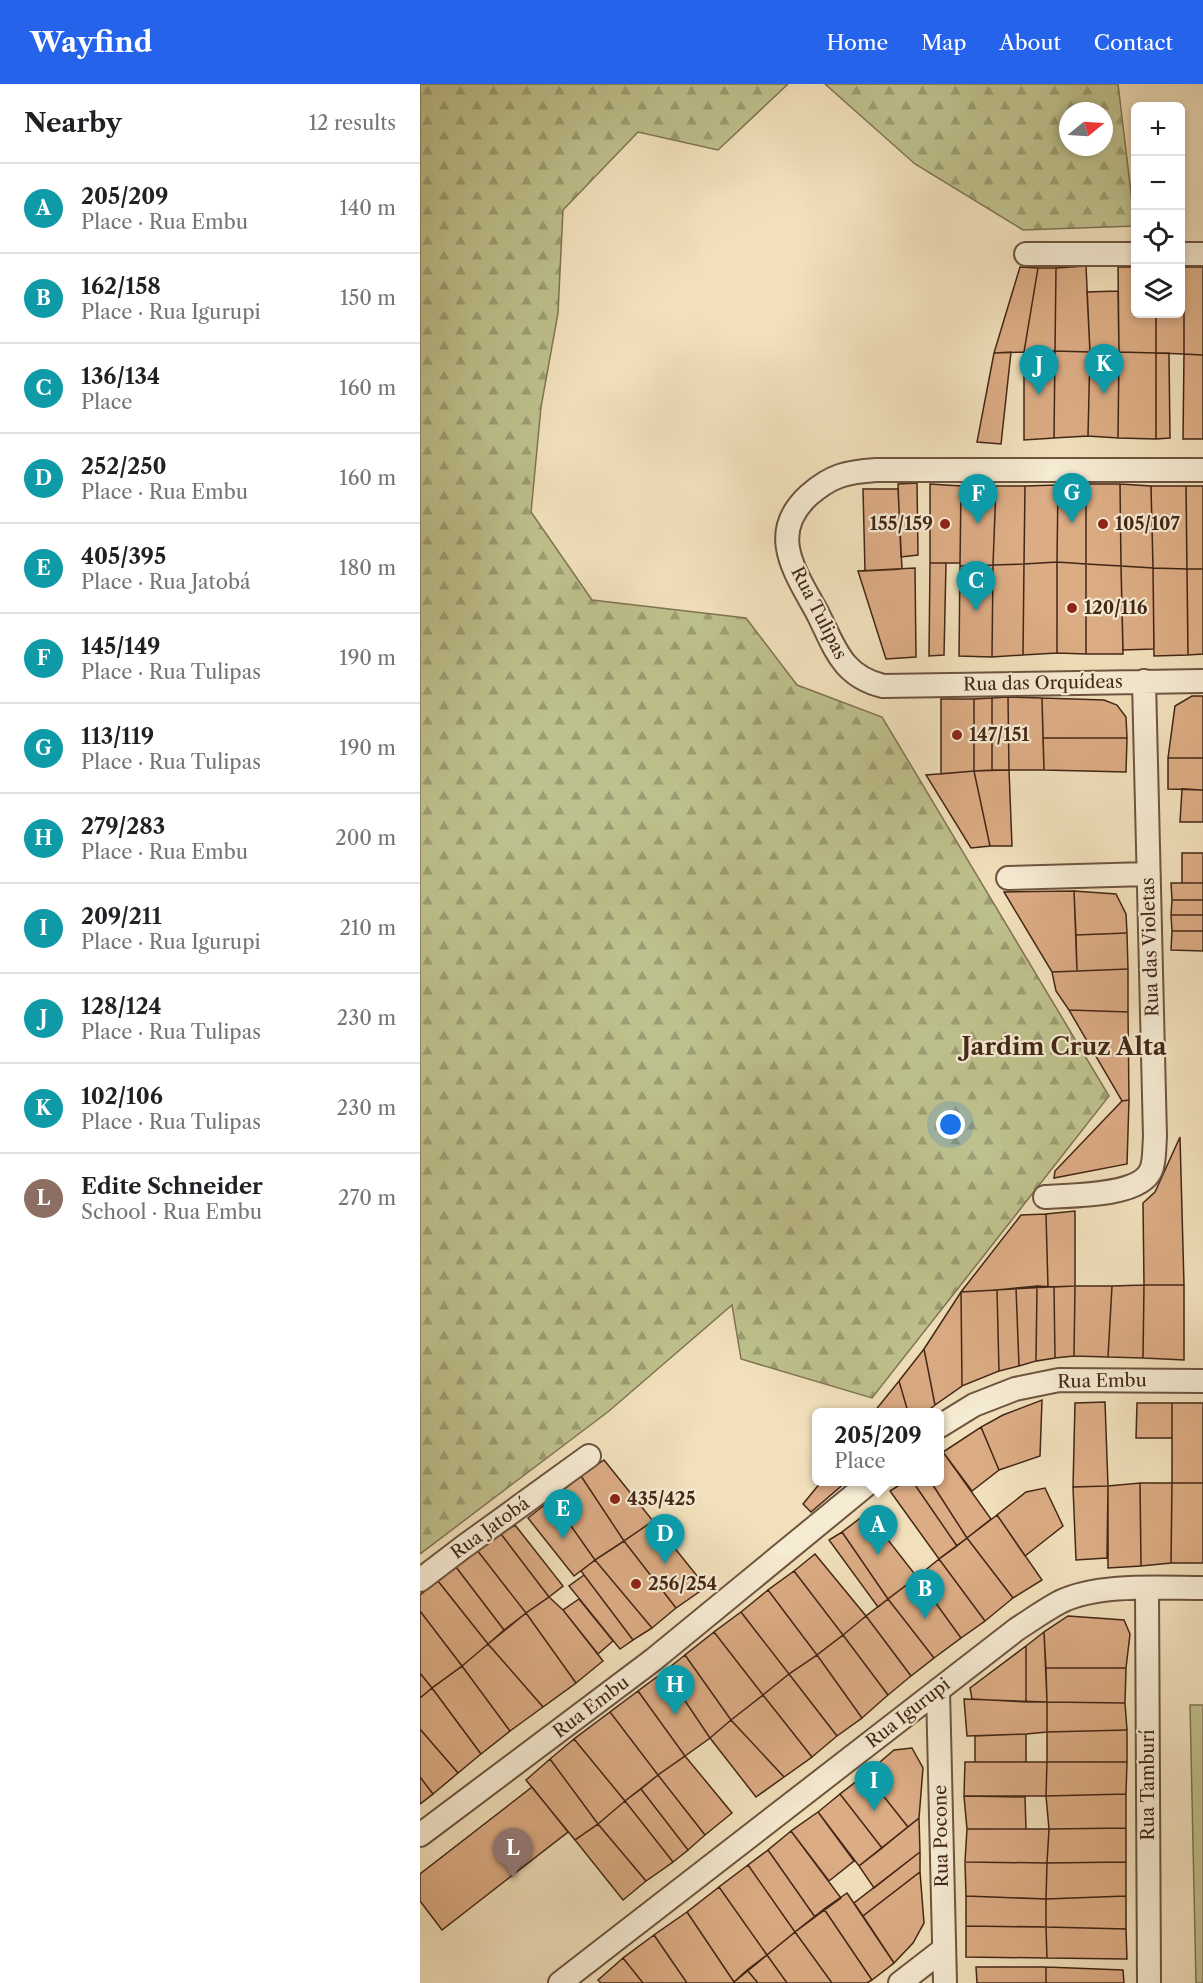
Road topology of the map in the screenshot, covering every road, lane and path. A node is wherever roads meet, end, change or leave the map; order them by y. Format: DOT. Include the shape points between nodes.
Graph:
graph roads {
  1 [pos="1026,254"];
  2 [pos="1131,254"];
  3 [pos="1185,254"];
  4 [pos="1203,254"];
  5 [pos="1203,470"];
  6 [pos="1144,681"];
  7 [pos="1203,681"];
  8 [pos="883,686"];
  9 [pos="1148,874"];
  10 [pos="1008,878"];
  11 [pos="1045,1197"];
  12 [pos="1203,1381"];
  13 [pos="944,1423"];
  14 [pos="589,1456"];
  15 [pos="865,1486"];
  16 [pos="420,1581"];
  17 [pos="1147,1588"];
  18 [pos="1203,1588"];
  19 [pos="938,1690"];
  20 [pos="420,1835"];
  21 [pos="944,1949"];
  22 [pos="560,1983"];
  23 [pos="900,1983"];
  24 [pos="945,1983"];
  25 [pos="1149,1983"];
  1 -- 2 [label="street"];
  3 -- 4 [label="street"];
  5 -- 8 [label="street, Rua Tulipas" via="876,470 850,472 820,486 791,516 787,546 797,575 842,661 856,676"];
  6 -- 7 [label="street, Rua das Orquídeas"];
  6 -- 8 [label="street, Rua das Orquídeas"];
  6 -- 9 [label="street, Rua das Violetas"];
  9 -- 10 [label="street"];
  9 -- 11 [label="street, Rua das Violetas" via="1155,1137 1151,1170 1144,1180 1124,1190"];
  12 -- 13 [label="street, Rua Embu" via="1059,1380 1015,1389 974,1405"];
  14 -- 16 [label="street, Rua Jatobá"];
  15 -- 20 [label="street, Rua Embu" via="653,1660"];
  17 -- 18 [label="street, Rua Igurupi"];
  17 -- 19 [label="street, Rua Igurupi" via="1099,1590 1062,1601 1017,1629"];
  17 -- 25 [label="street, Rua Tamburí"];
  19 -- 21 [label="street, Rua Pocone"];
  19 -- 22 [label="street, Rua Igurupi"];
  21 -- 23 [label="street"];
  21 -- 24 [label="street, Rua Pocone"];
}
